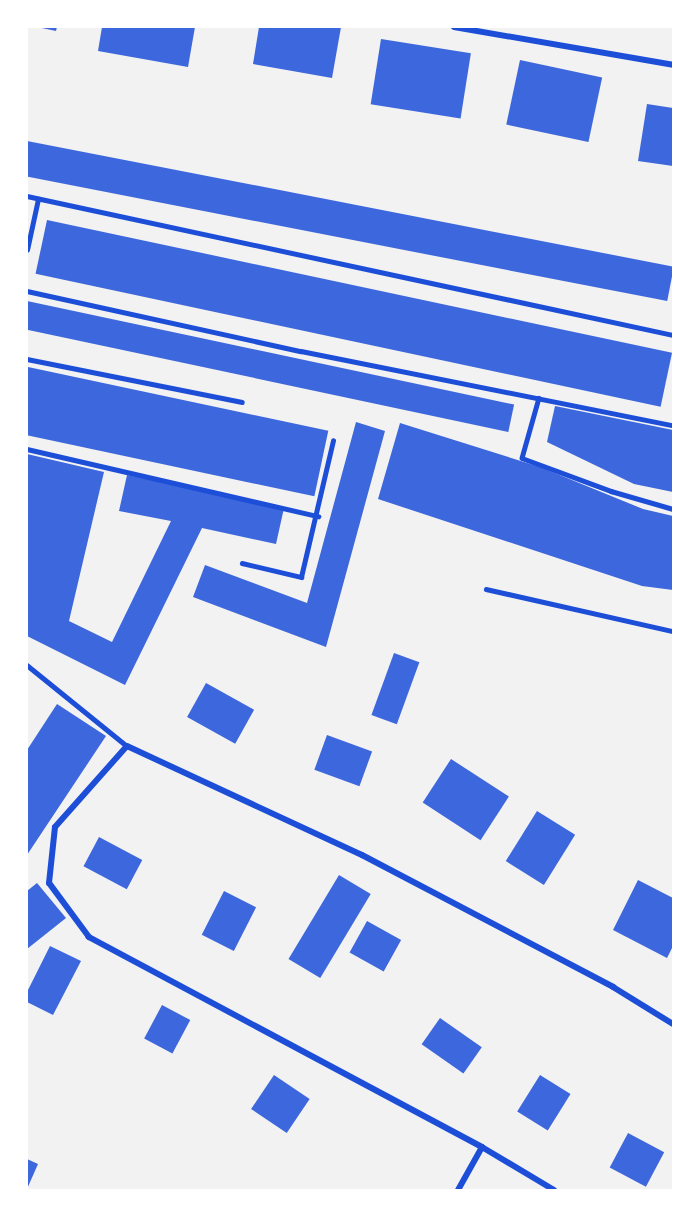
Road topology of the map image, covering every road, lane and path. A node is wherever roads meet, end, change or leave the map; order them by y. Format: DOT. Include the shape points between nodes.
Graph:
graph roads {
  1 [pos="454,27"];
  2 [pos="673,65"];
  3 [pos="27,196"];
  4 [pos="38,199"];
  5 [pos="27,250"];
  6 [pos="27,291"];
  7 [pos="673,335"];
  8 [pos="27,359"];
  9 [pos="539,398"];
  10 [pos="242,402"];
  11 [pos="673,425"];
  12 [pos="333,441"];
  13 [pos="27,449"];
  14 [pos="673,509"];
  15 [pos="318,516"];
  16 [pos="242,563"];
  17 [pos="486,589"];
  18 [pos="673,631"];
  19 [pos="27,665"];
  20 [pos="127,746"];
  21 [pos="673,1024"];
  22 [pos="482,1147"];
  23 [pos="458,1190"];
  24 [pos="554,1190"];
  1 -- 2 [label="street"];
  3 -- 4 [label="lane"];
  4 -- 5 [label="lane"];
  4 -- 7 [label="lane"];
  6 -- 9 [label="lane"];
  8 -- 10 [label="lane"];
  9 -- 11 [label="lane"];
  9 -- 14 [label="lane" via="522,458"];
  12 -- 15 [label="lane"];
  13 -- 15 [label="lane"];
  15 -- 16 [label="lane" via="301,577"];
  17 -- 18 [label="lane"];
  19 -- 20 [label="lane"];
  20 -- 21 [label="street" via="362,855 613,987"];
  20 -- 22 [label="street" via="55,826 49,883 88,937"];
  22 -- 23 [label="street"];
  22 -- 24 [label="street"];
}
